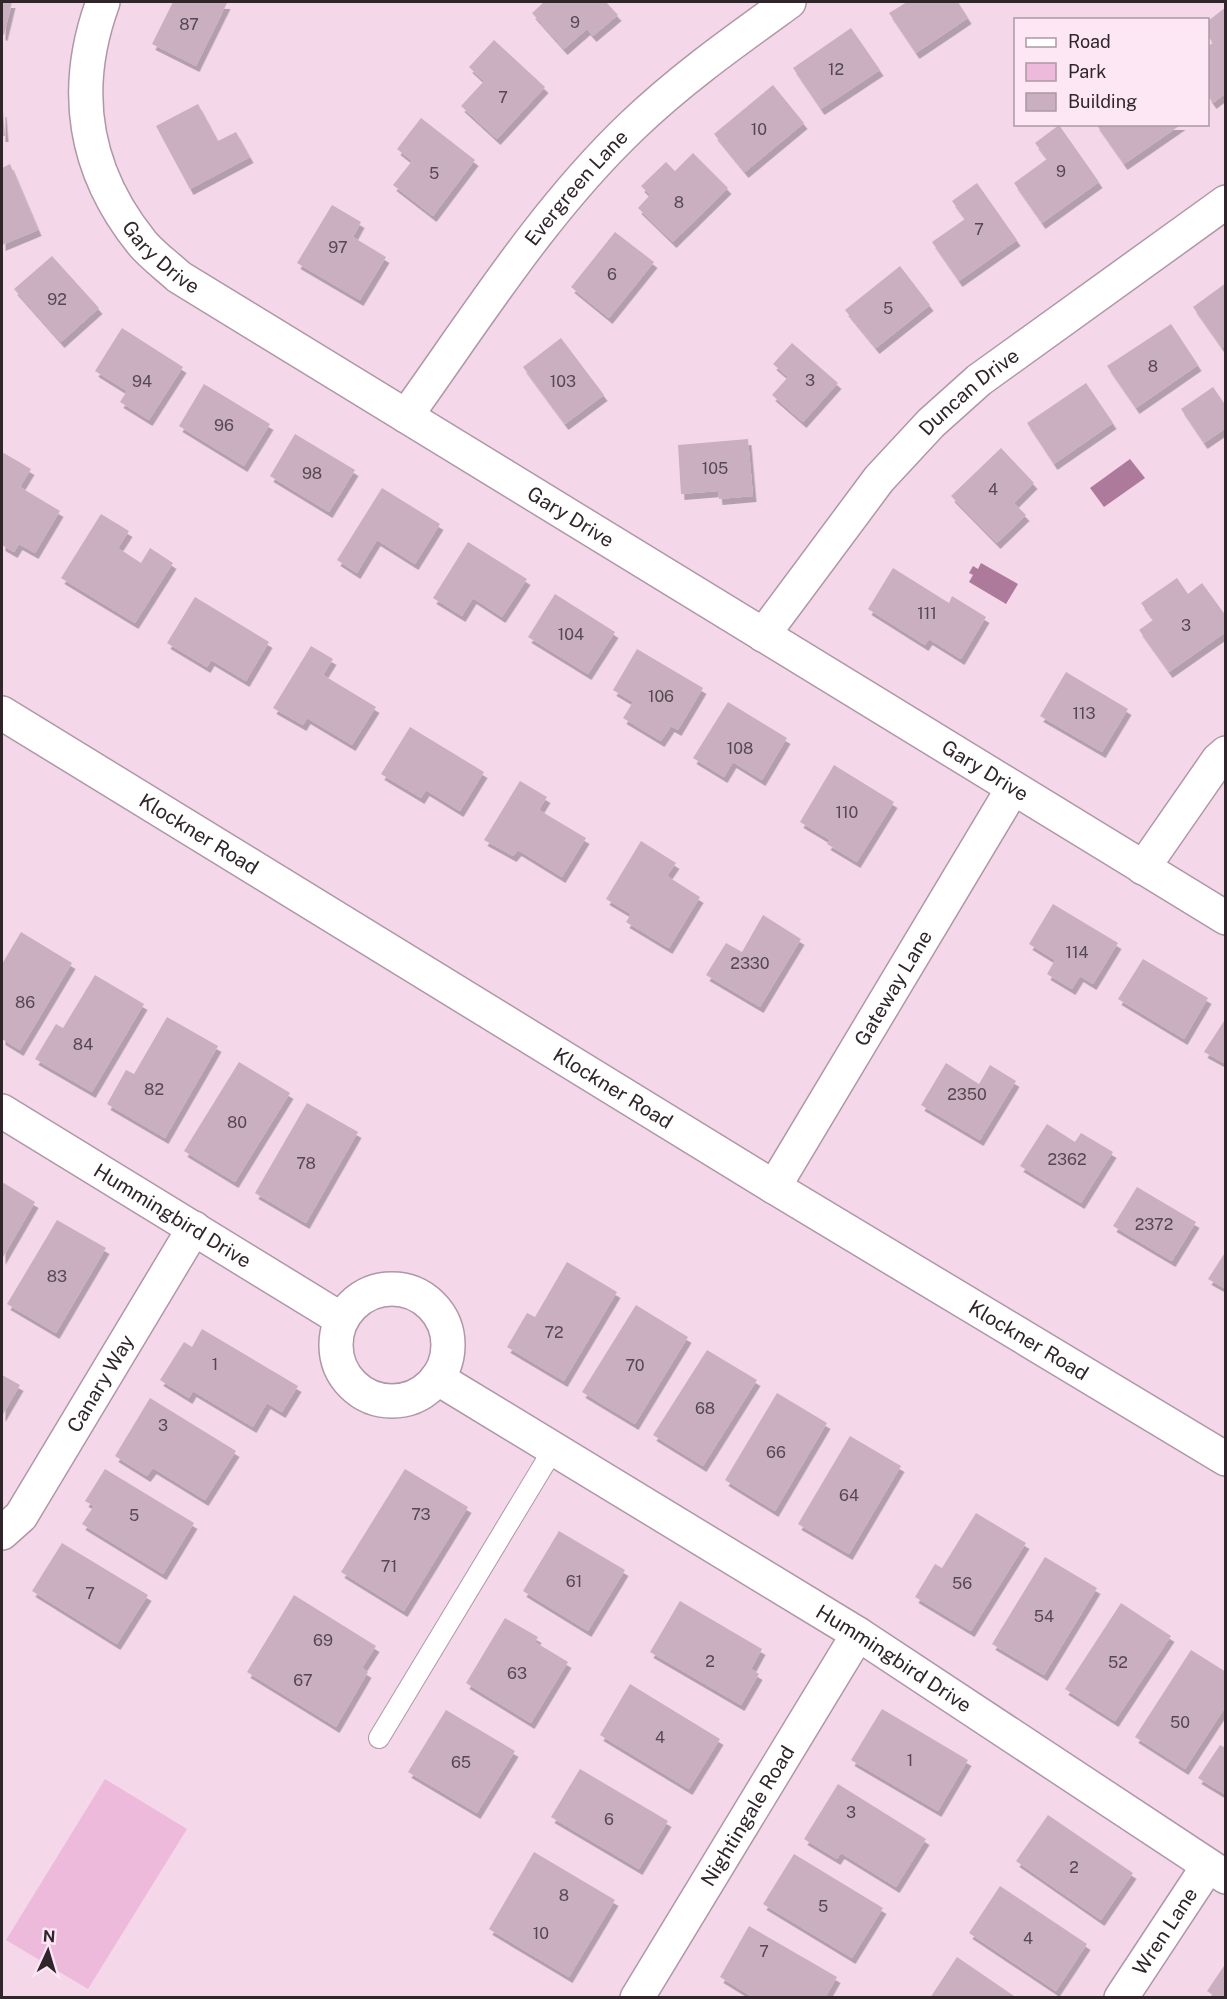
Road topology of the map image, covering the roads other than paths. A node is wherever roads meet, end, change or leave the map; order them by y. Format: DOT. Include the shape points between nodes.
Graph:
graph roads {
  1 [pos="104,2"];
  2 [pos="789,2"];
  3 [pos="1226,202"];
  4 [pos="406,416"];
  5 [pos="763,635"];
  6 [pos="2,713"];
  7 [pos="1226,753"];
  8 [pos="1013,788"];
  9 [pos="1143,868"];
  10 [pos="1226,918"];
  11 [pos="2,1111"];
  12 [pos="774,1187"];
  13 [pos="194,1228"];
  14 [pos="341,1319"];
  15 [pos="437,1378"];
  16 [pos="554,1448"];
  17 [pos="1226,1459"];
  18 [pos="2,1533"];
  19 [pos="858,1634"];
  20 [pos="379,1738"];
  21 [pos="1217,1871"];
  22 [pos="637,1998"];
  23 [pos="1121,1998"];
  1 -- 4 [label="street, Gary Drive" via="93,30 85,74 87,122 97,165 117,209 143,244 179,277"];
  2 -- 4 [label="street, Evergreen Lane" via="702,64 632,126 568,194 510,267"];
  3 -- 5 [label="street, Duncan Drive" via="978,380 931,423 879,479"];
  4 -- 5 [label="street, Gary Drive"];
  5 -- 8 [label="street, Gary Drive"];
  6 -- 12 [label="street, Klockner Road"];
  7 -- 9 [label="street"];
  8 -- 9 [label="street, Gary Drive"];
  8 -- 12 [label="street, Gateway Lane"];
  9 -- 10 [label="street, Gary Drive"];
  11 -- 13 [label="street, Hummingbird Drive"];
  12 -- 17 [label="street, Klockner Road"];
  13 -- 14 [label="street, Hummingbird Drive"];
  13 -- 18 [label="street, Canary Way" via="21,1516"];
  14 -- 15 [label="street" via="336,1356 342,1373 370,1397 388,1401 407,1399 424,1391"];
  14 -- 15 [label="street" via="367,1293 385,1288 421,1297 445,1325 446,1362"];
  15 -- 16 [label="street, Hummingbird Drive"];
  16 -- 19 [label="street, Hummingbird Drive"];
  16 -- 20 [label="lane"];
  19 -- 21 [label="street, Hummingbird Drive"];
  19 -- 22 [label="street, Nightingale Road"];
  21 -- 23 [label="street, Wren Lane"];
}
